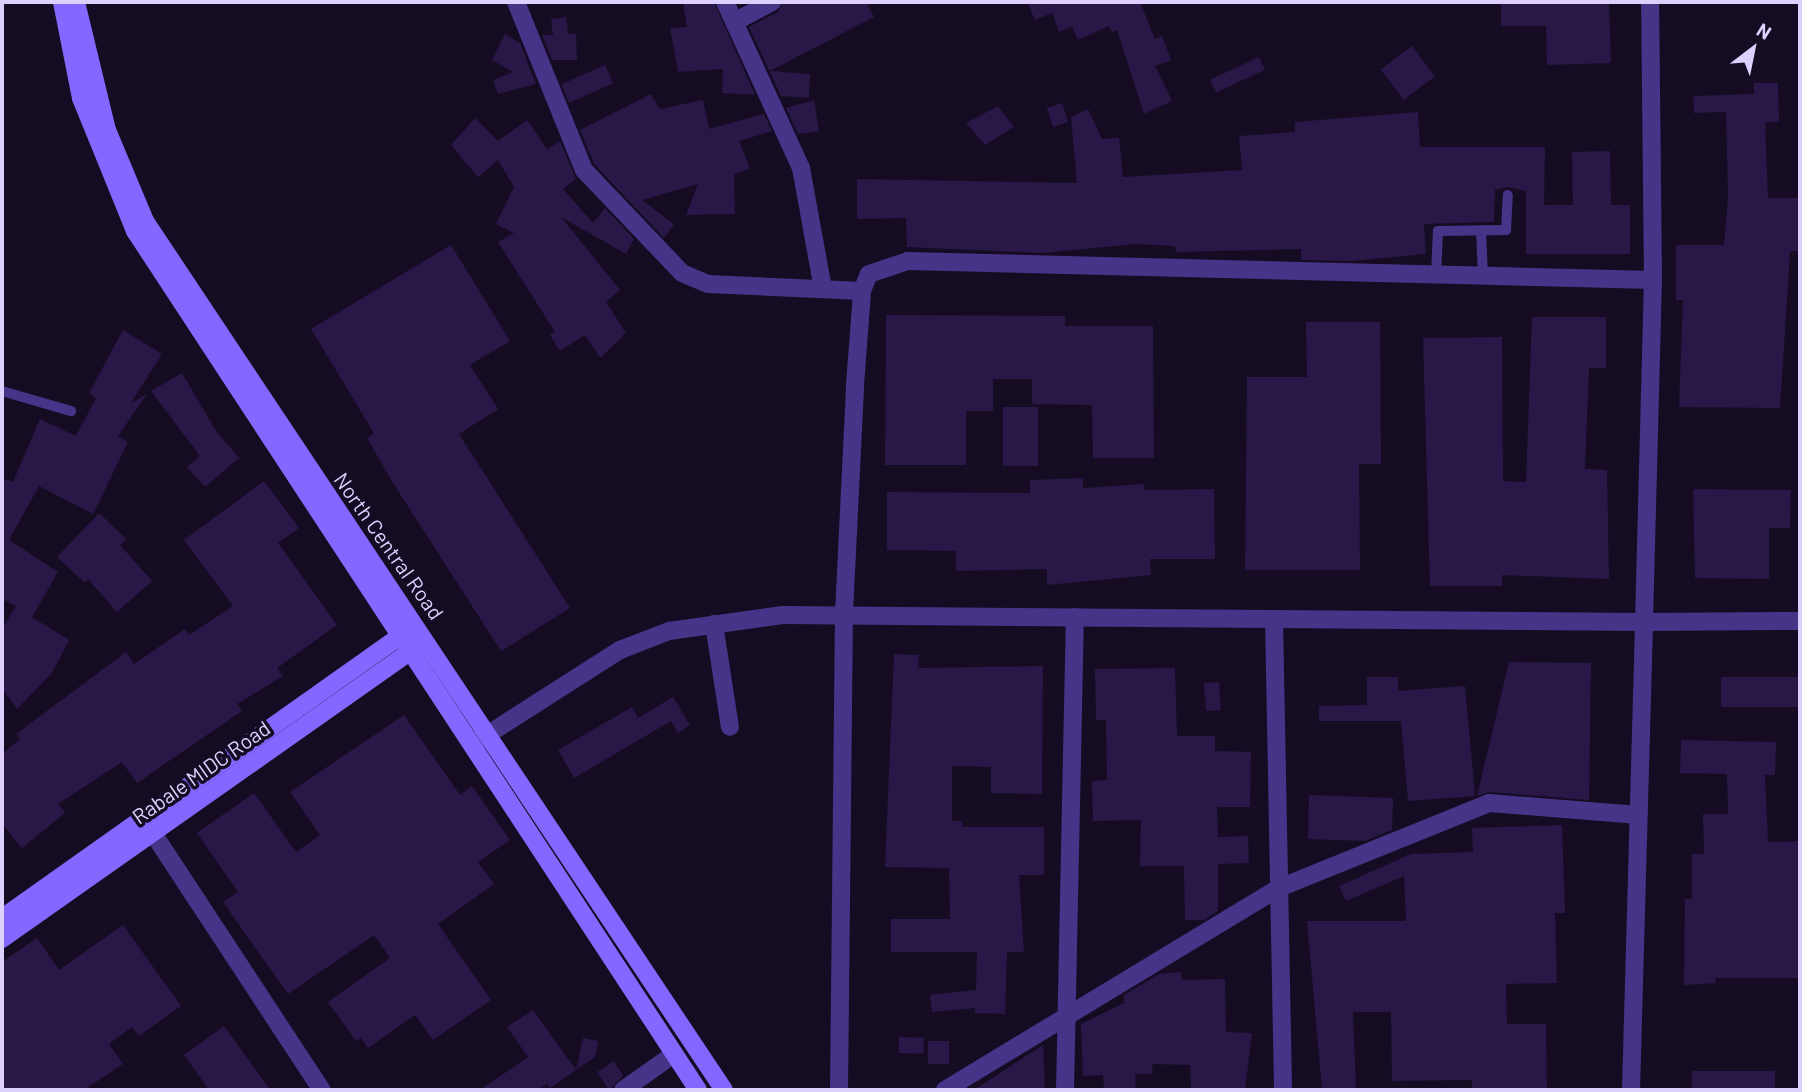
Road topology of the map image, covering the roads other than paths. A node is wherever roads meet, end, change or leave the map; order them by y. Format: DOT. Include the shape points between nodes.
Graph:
graph roads {
  1 [pos="62,2"];
  2 [pos="76,2"];
  3 [pos="516,2"];
  4 [pos="725,2"];
  5 [pos="772,2"];
  6 [pos="1650,2"];
  7 [pos="736,21"];
  8 [pos="1508,195"];
  9 [pos="1481,230"];
  10 [pos="1436,276"];
  11 [pos="1483,277"];
  12 [pos="1653,280"];
  13 [pos="823,289"];
  14 [pos="862,291"];
  15 [pos="2,391"];
  16 [pos="71,411"];
  17 [pos="844,613"];
  18 [pos="1075,617"];
  19 [pos="1274,619"];
  20 [pos="1800,621"];
  21 [pos="1644,622"];
  22 [pos="416,624"];
  23 [pos="714,624"];
  24 [pos="399,636"];
  25 [pos="426,640"];
  26 [pos="410,652"];
  27 [pos="730,727"];
  28 [pos="489,733"];
  29 [pos="473,744"];
  30 [pos="1639,815"];
  31 [pos="143,818"];
  32 [pos="153,834"];
  33 [pos="1279,888"];
  34 [pos="2,918"];
  35 [pos="2,939"];
  36 [pos="1067,1014"];
  37 [pos="674,1055"];
  38 [pos="633,1088"];
  39 [pos="322,1090"];
  40 [pos="698,1090"];
  41 [pos="724,1090"];
  42 [pos="839,1090"];
  43 [pos="945,1090"];
  44 [pos="1065,1090"];
  45 [pos="1283,1090"];
  46 [pos="1631,1090"];
  1 -- 24 [label="main road, North Central Road" via="81,98 135,231"];
  2 -- 22 [label="main road, North Central Road" via="107,130 145,221"];
  3 -- 13 [label="street" via="572,150 669,261 708,284"];
  4 -- 7 [label="street"];
  5 -- 7 [label="street"];
  6 -- 12 [label="street"];
  7 -- 13 [label="street" via="749,63 801,168"];
  8 -- 9 [label="lane" via="1508,228"];
  9 -- 10 [label="lane" via="1438,231"];
  9 -- 11 [label="lane"];
  10 -- 11 [label="street"];
  10 -- 14 [label="street" via="908,261 869,274"];
  11 -- 12 [label="street"];
  12 -- 21 [label="street"];
  13 -- 14 [label="street"];
  14 -- 17 [label="street"];
  15 -- 16 [label="lane"];
  17 -- 18 [label="street"];
  17 -- 23 [label="street"];
  17 -- 42 [label="street"];
  18 -- 19 [label="street"];
  18 -- 36 [label="street"];
  19 -- 21 [label="street"];
  19 -- 33 [label="street"];
  20 -- 21 [label="street"];
  21 -- 30 [label="street"];
  22 -- 24 [label="main road, Rabale MIDC Road"];
  22 -- 25 [label="main road, North Central Road"];
  23 -- 27 [label="street"];
  23 -- 28 [label="street" via="669,631 620,650"];
  24 -- 26 [label="main road, North Central Road"];
  24 -- 31 [label="main road, Rabale MIDC Road"];
  25 -- 26 [label="main road, Rabale MIDC Road"];
  25 -- 28 [label="main road, North Central Road"];
  26 -- 29 [label="main road, North Central Road"];
  26 -- 32 [label="main road, Rabale MIDC Road"];
  28 -- 29 [label="street"];
  28 -- 41 [label="main road, North Central Road"];
  29 -- 37 [label="main road, North Central Road"];
  30 -- 33 [label="street" via="1489,803"];
  30 -- 46 [label="street"];
  31 -- 32 [label="street"];
  31 -- 34 [label="main road, Rabale MIDC Road"];
  32 -- 35 [label="main road, Rabale MIDC Road"];
  32 -- 39 [label="street"];
  33 -- 36 [label="street"];
  33 -- 45 [label="street"];
  36 -- 43 [label="street"];
  36 -- 44 [label="street"];
  37 -- 38 [label="street"];
  37 -- 40 [label="main road, North Central Road"];
}
